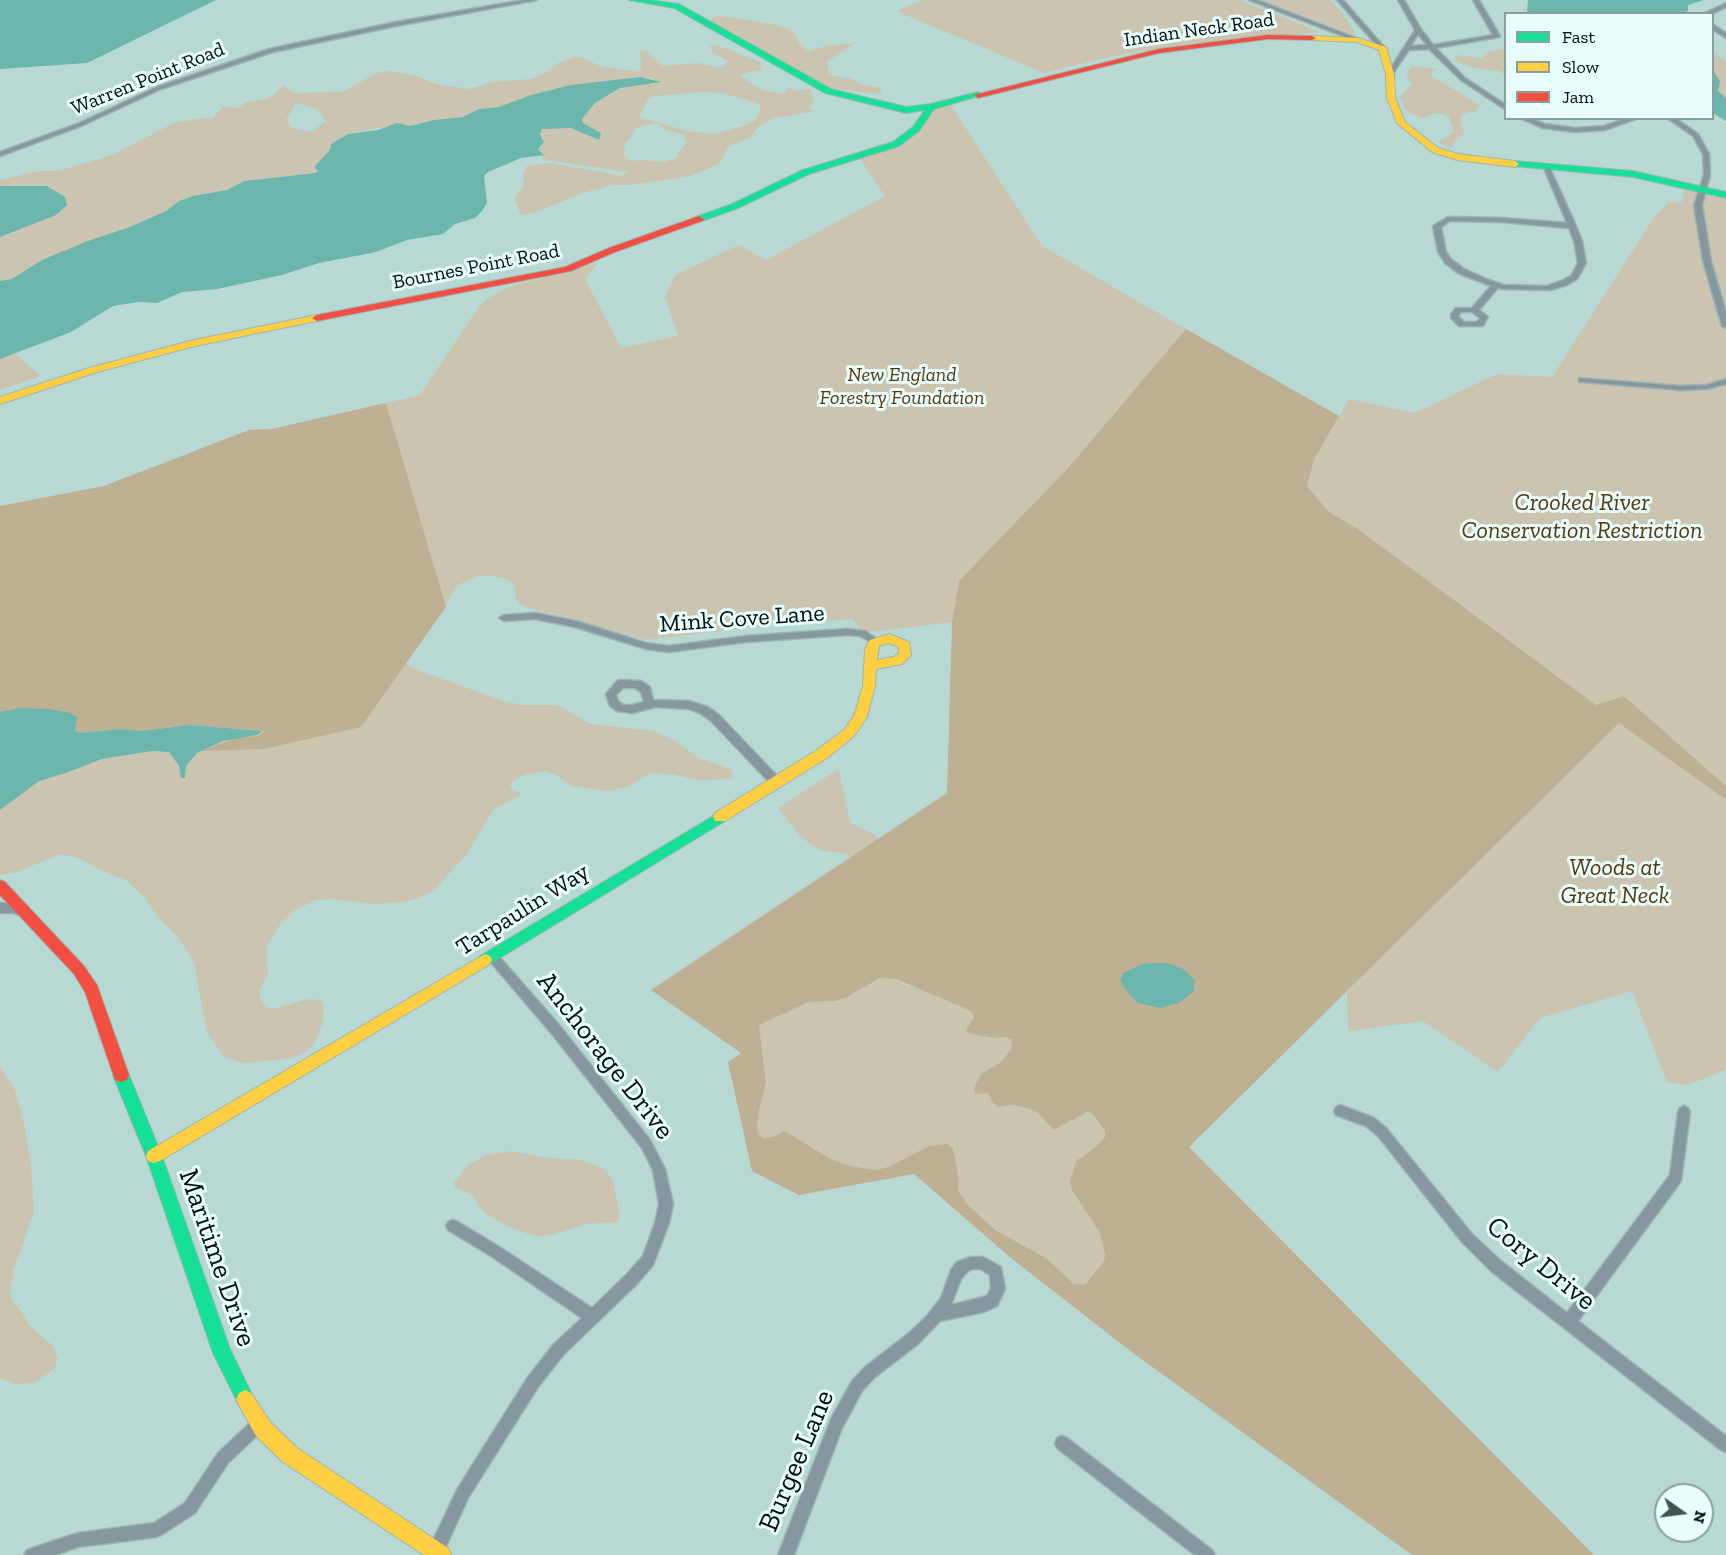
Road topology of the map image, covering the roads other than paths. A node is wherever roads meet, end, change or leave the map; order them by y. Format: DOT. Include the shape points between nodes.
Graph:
graph roads {
  1 [pos="530,0"];
  2 [pos="633,0"];
  3 [pos="1252,0"];
  4 [pos="1340,0"];
  5 [pos="1401,0"];
  6 [pos="1476,0"];
  7 [pos="1726,5"];
  8 [pos="1710,12"];
  9 [pos="1714,27"];
  10 [pos="1418,30"];
  11 [pos="1726,36"];
  12 [pos="1358,40"];
  13 [pos="1431,47"];
  14 [pos="1406,48"];
  15 [pos="1383,49"];
  16 [pos="1390,74"];
  17 [pos="931,107"];
  18 [pos="1504,107"];
  19 [pos="1528,120"];
  20 [pos="1629,120"];
  21 [pos="1673,120"];
  22 [pos="0,154"];
  23 [pos="1546,166"];
  24 [pos="1702,189"];
  25 [pos="1726,195"];
  26 [pos="1572,226"];
  27 [pos="1496,285"];
  28 [pos="1474,310"];
  29 [pos="1726,326"];
  30 [pos="1582,380"];
  31 [pos="1726,381"];
  32 [pos="0,401"];
  33 [pos="504,618"];
  34 [pos="876,642"];
  35 [pos="870,665"];
  36 [pos="649,703"];
  37 [pos="776,782"];
  38 [pos="0,886"];
  39 [pos="0,908"];
  40 [pos="25,912"];
  41 [pos="492,956"];
  42 [pos="1340,1111"];
  43 [pos="1684,1112"];
  44 [pos="154,1156"];
  45 [pos="453,1226"];
  46 [pos="937,1315"];
  47 [pos="591,1316"];
  48 [pos="1570,1321"];
  49 [pos="259,1424"];
  50 [pos="1062,1443"];
  51 [pos="1726,1444"];
  52 [pos="439,1553"];
  53 [pos="32,1555"];
  54 [pos="786,1555"];
  55 [pos="1207,1555"];
  1 -- 22 [label="street, Warren Point Road" via="264,52 159,88 79,125"];
  2 -- 17 [label="street, Indian Neck Road" via="676,6 785,69 837,94 903,110"];
  3 -- 12 [label="street"];
  4 -- 15 [label="street"];
  5 -- 10 [label="street"];
  6 -- 13 [label="street" via="1497,36"];
  7 -- 8 [label="street"];
  9 -- 11 [label="street"];
  10 -- 13 [label="street"];
  10 -- 14 [label="street"];
  12 -- 15 [label="street, Indian Neck Road"];
  12 -- 17 [label="street, Indian Neck Road" via="1268,37 1159,51"];
  13 -- 14 [label="street"];
  13 -- 18 [label="street" via="1463,79"];
  14 -- 16 [label="street"];
  15 -- 16 [label="street"];
  16 -- 23 [label="street" via="1391,98 1401,123 1435,150 1470,160"];
  17 -- 32 [label="street, Bournes Point Road" via="916,129 896,144 806,172 735,206 568,269 194,343 93,370"];
  19 -- 20 [label="street" via="1575,130 1605,128"];
  21 -- 24 [label="street" via="1696,135 1702,144 1708,169"];
  23 -- 24 [label="street" via="1633,174"];
  23 -- 26 [label="street"];
  24 -- 25 [label="street"];
  24 -- 29 [label="street" via="1698,206 1704,245"];
  26 -- 27 [label="street" via="1582,263 1574,277 1539,289"];
  26 -- 27 [label="street" via="1456,218 1439,223 1438,239 1444,257 1468,274"];
  27 -- 28 [label="street"];
  30 -- 31 [label="street" via="1681,388 1708,387"];
  33 -- 34 [label="street, Mink Cove Lane" via="535,616 669,649 846,632 862,633"];
  34 -- 35 [label="street, Tarpaulin Way"];
  34 -- 35 [label="street" via="894,639 905,645 906,652 894,663"];
  35 -- 37 [label="street, Tarpaulin Way" via="865,702 853,728 822,754"];
  36 -- 37 [label="street" via="647,693 637,684 621,684 611,694 621,708 656,703 704,710"];
  37 -- 41 [label="street, Tarpaulin Way"];
  38 -- 40 [label="street, Maritime Drive"];
  39 -- 40 [label="street"];
  40 -- 44 [label="street, Maritime Drive" via="90,985"];
  41 -- 44 [label="street, Tarpaulin Way"];
  41 -- 47 [label="street, Anchorage Drive" via="646,1144 662,1180 664,1214 648,1260"];
  42 -- 48 [label="street, Cory Drive" via="1370,1122 1382,1132 1467,1238 1496,1266"];
  43 -- 48 [label="street" via="1676,1177"];
  44 -- 49 [label="street, Maritime Drive" via="222,1353"];
  45 -- 47 [label="street"];
  46 -- 46 [label="street, Burgee Lane" via="962,1267 983,1263 996,1272 999,1289 992,1301"];
  46 -- 54 [label="street, Burgee Lane" via="870,1372 848,1401"];
  47 -- 52 [label="street, Anchorage Drive" via="527,1391 463,1493"];
  48 -- 51 [label="street, Cory Drive"];
  49 -- 52 [label="street, Maritime Drive" via="290,1455"];
  49 -- 53 [label="street" via="223,1458 190,1508 156,1530 78,1540"];
  50 -- 55 [label="street"];
}
